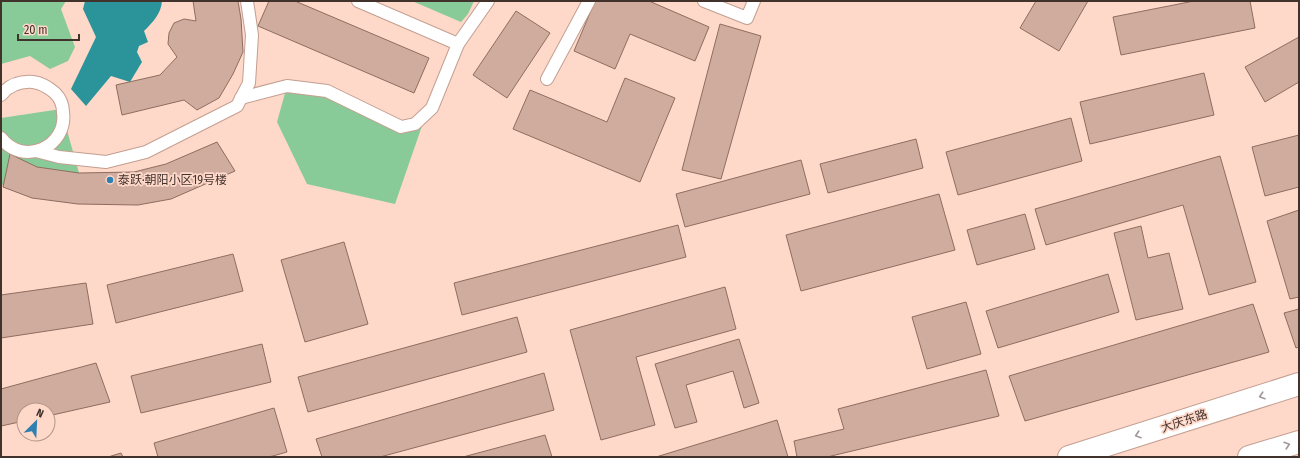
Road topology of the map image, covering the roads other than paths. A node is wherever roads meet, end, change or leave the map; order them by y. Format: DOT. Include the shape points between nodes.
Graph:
graph roads {
  1 [pos="247,1"];
  2 [pos="358,1"];
  3 [pos="488,1"];
  4 [pos="589,1"];
  5 [pos="704,1"];
  6 [pos="754,1"];
  7 [pos="458,44"];
  8 [pos="547,79"];
  9 [pos="1,95"];
  10 [pos="241,98"];
  11 [pos="1,138"];
  12 [pos="6,149"];
  13 [pos="36,151"];
  14 [pos="1299,384"];
  15 [pos="1299,442"];
  16 [pos="1069,457"];
  17 [pos="1249,457"];
  1 -- 10 [label="lane" via="252,35 249,83"];
  2 -- 7 [label="lane"];
  3 -- 7 [label="lane"];
  4 -- 8 [label="lane"];
  5 -- 6 [label="lane" via="747,18"];
  7 -- 10 [label="lane" via="432,108 415,124 401,127 327,91 287,86"];
  9 -- 13 [label="lane" via="14,84 26,81 38,82 49,87 57,96 63,106 62,130 56,140"];
  10 -- 13 [label="lane" via="237,106 146,152 106,162 59,157"];
  11 -- 12 [label="lane"];
  12 -- 13 [label="lane"];
  14 -- 16 [label="main road, 大庆东路, one-way"];
  17 -- 15 [label="main road, one-way"];
}
